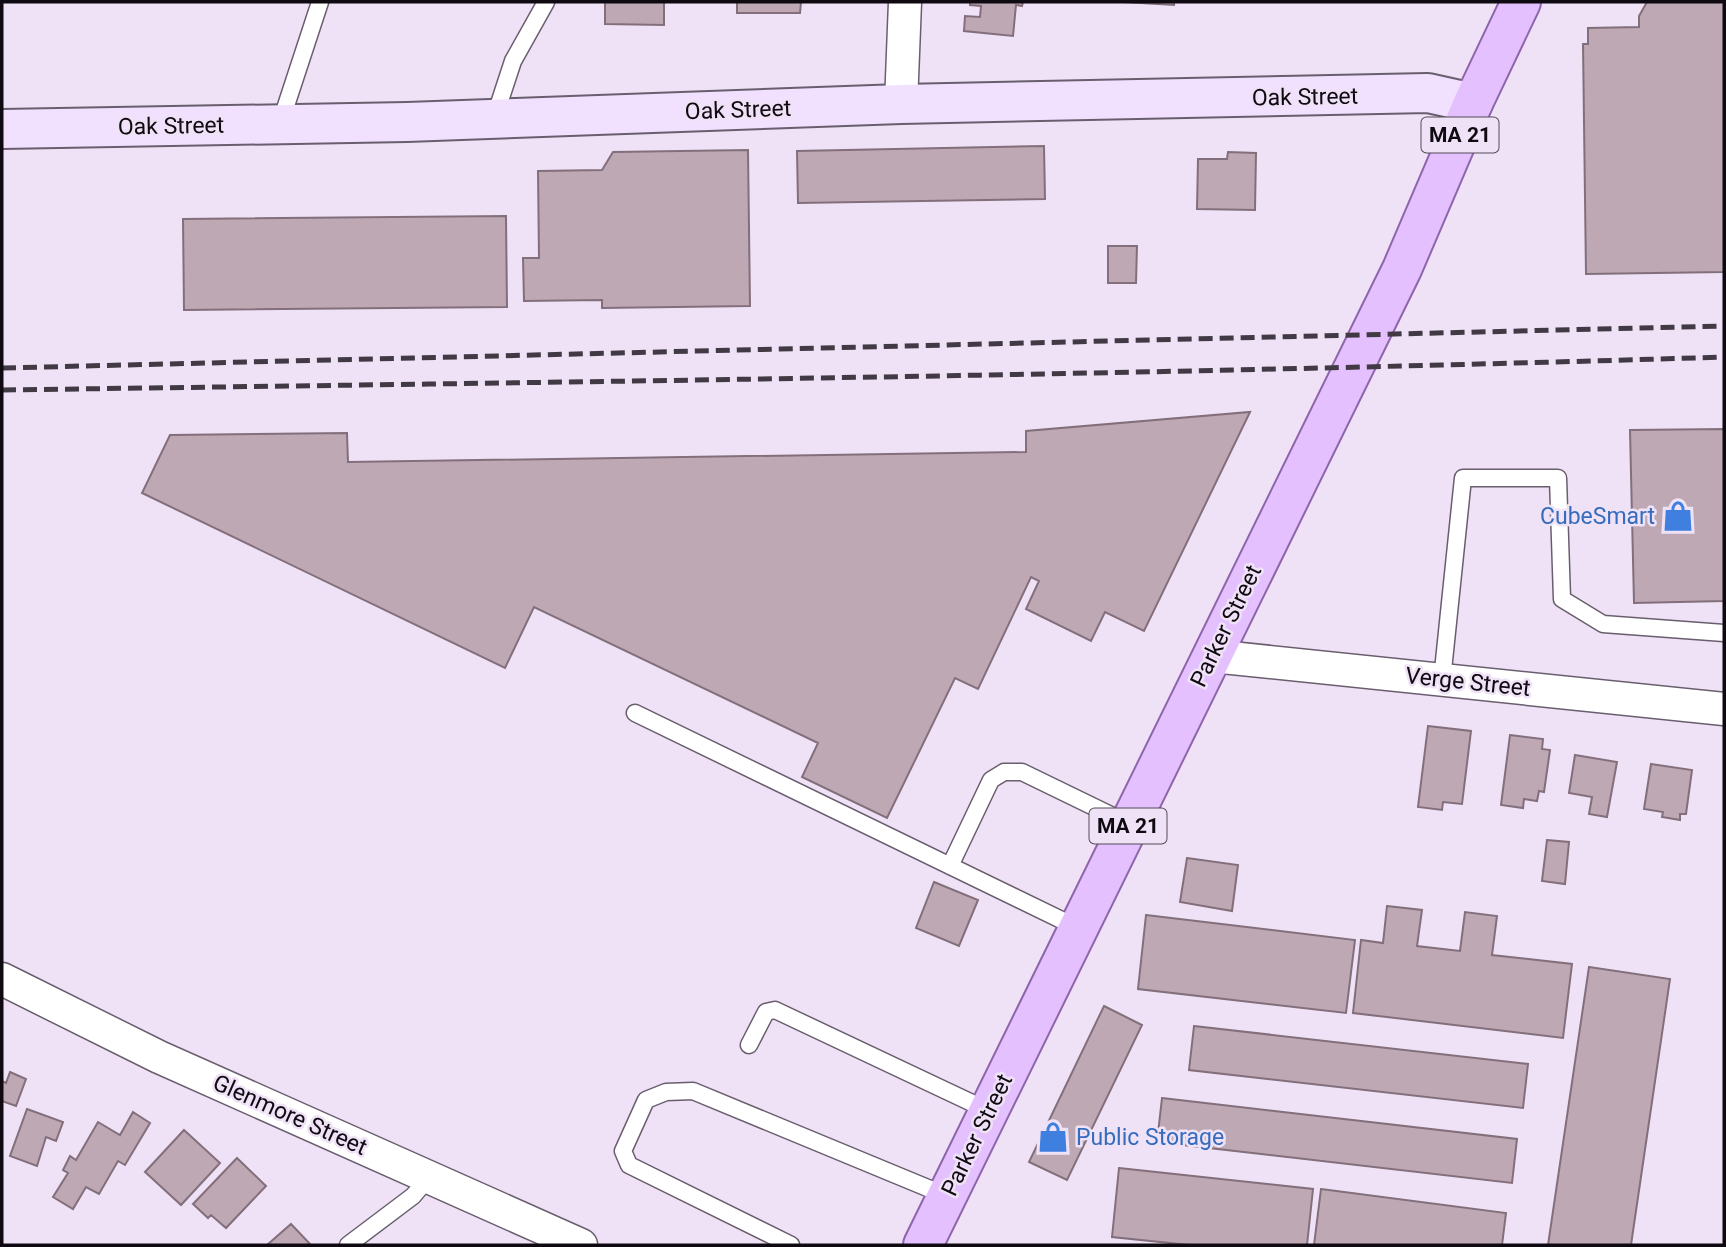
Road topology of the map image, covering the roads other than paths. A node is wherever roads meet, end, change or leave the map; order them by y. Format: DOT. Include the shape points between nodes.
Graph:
graph roads {
  1 [pos="320,2"];
  2 [pos="546,2"];
  3 [pos="905,2"];
  4 [pos="1521,2"];
  5 [pos="1474,103"];
  6 [pos="901,104"];
  7 [pos="494,119"];
  8 [pos="280,124"];
  9 [pos="2,129"];
  10 [pos="1724,633"];
  11 [pos="1212,656"];
  12 [pos="1443,680"];
  13 [pos="1724,709"];
  14 [pos="635,713"];
  15 [pos="1129,824"];
  16 [pos="950,866"];
  17 [pos="1078,928"];
  18 [pos="2,979"];
  19 [pos="749,1045"];
  20 [pos="989,1111"];
  21 [pos="429,1177"];
  22 [pos="947,1196"];
  23 [pos="348,1245"];
  24 [pos="581,1245"];
  25 [pos="791,1245"];
  26 [pos="923,1245"];
  1 -- 8 [label="lane"];
  2 -- 7 [label="lane" via="513,61"];
  3 -- 6 [label="street"];
  4 -- 5 [label="main road, Parker Street / MA 21"];
  5 -- 6 [label="street, Oak Street" via="1428,93"];
  5 -- 11 [label="main road, Parker Street / MA 21" via="1402,269"];
  6 -- 7 [label="street, Oak Street"];
  7 -- 8 [label="street, Oak Street"];
  8 -- 9 [label="street, Oak Street"];
  10 -- 12 [label="lane" via="1603,624 1562,599 1558,478 1462,478"];
  11 -- 12 [label="street, Verge Street"];
  11 -- 15 [label="main road, Parker Street / MA 21"];
  12 -- 13 [label="street, Verge Street"];
  14 -- 16 [label="lane"];
  15 -- 16 [label="lane" via="1022,772 1004,772 991,780"];
  15 -- 17 [label="main road, Parker Street / MA 21"];
  16 -- 17 [label="lane"];
  17 -- 20 [label="main road, Parker Street / MA 21"];
  18 -- 21 [label="street, Glenmore Street" via="159,1057"];
  19 -- 20 [label="lane" via="762,1017 775,1010"];
  20 -- 22 [label="main road, Parker Street / MA 21"];
  21 -- 23 [label="lane" via="413,1196"];
  21 -- 24 [label="street, Glenmore Street"];
  22 -- 25 [label="lane" via="693,1091 666,1092 646,1100 623,1151 629,1165"];
  22 -- 26 [label="main road, Parker Street / MA 21"];
}
